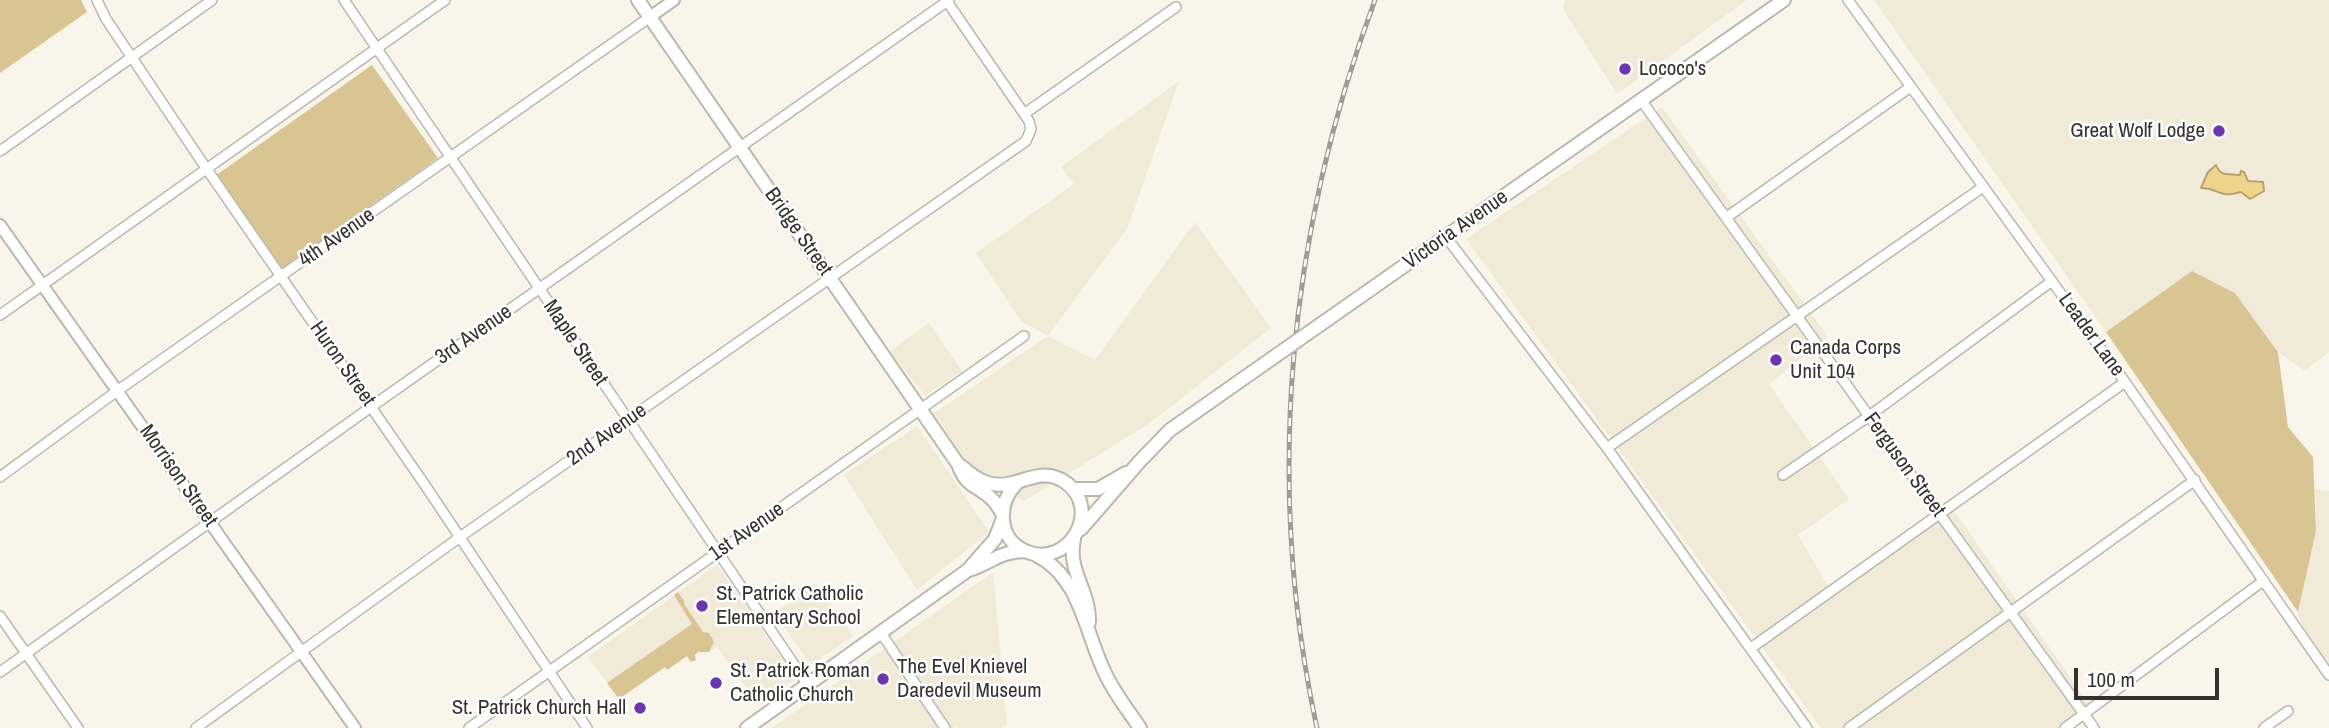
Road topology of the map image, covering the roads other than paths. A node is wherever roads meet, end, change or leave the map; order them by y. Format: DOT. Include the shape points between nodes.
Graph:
graph roads {
  1 [pos="97,0"];
  2 [pos="212,0"];
  3 [pos="344,0"];
  4 [pos="444,0"];
  5 [pos="638,0"];
  6 [pos="674,0"];
  7 [pos="1784,0"];
  8 [pos="1848,0"];
  9 [pos="947,1"];
  10 [pos="1176,7"];
  11 [pos="650,17"];
  12 [pos="375,49"];
  13 [pos="132,56"];
  14 [pos="1909,88"];
  15 [pos="1641,100"];
  16 [pos="1024,114"];
  17 [pos="740,148"];
  18 [pos="0,150"];
  19 [pos="450,158"];
  20 [pos="206,168"];
  21 [pos="1983,187"];
  22 [pos="1727,217"];
  23 [pos="0,225"];
  24 [pos="1446,237"];
  25 [pos="281,278"];
  26 [pos="830,279"];
  27 [pos="2052,281"];
  28 [pos="42,285"];
  29 [pos="538,289"];
  30 [pos="0,315"];
  31 [pos="1798,316"];
  32 [pos="1024,336"];
  33 [pos="2125,382"];
  34 [pos="117,391"];
  35 [pos="371,407"];
  36 [pos="920,410"];
  37 [pos="1869,416"];
  38 [pos="628,421"];
  39 [pos="1607,448"];
  40 [pos="958,464"];
  41 [pos="1135,467"];
  42 [pos="1783,475"];
  43 [pos="0,477"];
  44 [pos="2195,480"];
  45 [pos="1017,483"];
  46 [pos="1073,489"];
  47 [pos="1939,514"];
  48 [pos="1002,517"];
  49 [pos="211,523"];
  50 [pos="1076,535"];
  51 [pos="460,537"];
  52 [pos="719,552"];
  53 [pos="1030,552"];
  54 [pos="968,570"];
  55 [pos="2263,581"];
  56 [pos="2011,612"];
  57 [pos="0,616"];
  58 [pos="1089,627"];
  59 [pos="881,633"];
  60 [pos="1751,648"];
  61 [pos="301,652"];
  62 [pos="27,653"];
  63 [pos="550,671"];
  64 [pos="0,672"];
  65 [pos="2329,675"];
  66 [pos="808,685"];
  67 [pos="2288,711"];
  68 [pos="2083,713"];
  69 [pos="750,727"];
  70 [pos="78,728"];
  71 [pos="196,728"];
  72 [pos="355,728"];
  73 [pos="469,728"];
  74 [pos="587,728"];
  75 [pos="945,728"];
  76 [pos="1140,728"];
  77 [pos="1807,728"];
  78 [pos="1850,728"];
  79 [pos="2065,728"];
  80 [pos="2094,728"];
  81 [pos="2264,728"];
  1 -- 13 [label="street, Huron Street"];
  2 -- 13 [label="street"];
  3 -- 12 [label="street, Maple Street"];
  4 -- 12 [label="street"];
  5 -- 11 [label="main road, Bridge Street"];
  6 -- 11 [label="street, 4th Avenue"];
  7 -- 15 [label="main road, Victoria Avenue"];
  8 -- 14 [label="street, Leader Lane"];
  9 -- 16 [label="street"];
  9 -- 17 [label="street, 3rd Avenue"];
  10 -- 16 [label="street"];
  11 -- 17 [label="main road, Bridge Street"];
  11 -- 19 [label="street, 4th Avenue"];
  12 -- 19 [label="street, Maple Street"];
  12 -- 20 [label="street"];
  13 -- 18 [label="street"];
  13 -- 20 [label="street, Huron Street"];
  14 -- 21 [label="street, Leader Lane"];
  14 -- 22 [label="street"];
  15 -- 22 [label="street, Ferguson Street"];
  15 -- 24 [label="main road, Victoria Avenue"];
  16 -- 26 [label="street, 2nd Avenue" via="1031,129 1021,145"];
  17 -- 26 [label="main road, Bridge Street"];
  17 -- 29 [label="street, 3rd Avenue"];
  19 -- 25 [label="street, 4th Avenue"];
  19 -- 29 [label="street, Maple Street"];
  20 -- 25 [label="street, Huron Street"];
  20 -- 28 [label="street"];
  21 -- 27 [label="street, Leader Lane"];
  21 -- 31 [label="street"];
  22 -- 31 [label="street, Ferguson Street"];
  23 -- 28 [label="street, Morrison Street"];
  24 -- 39 [label="street"];
  24 -- 41 [label="main road, Victoria Avenue, bridge" via="1170,430"];
  25 -- 34 [label="street, 4th Avenue"];
  25 -- 35 [label="street, Huron Street"];
  26 -- 36 [label="main road, Bridge Street"];
  26 -- 38 [label="street, 2nd Avenue"];
  27 -- 33 [label="street, Leader Lane"];
  27 -- 37 [label="street"];
  28 -- 30 [label="street"];
  28 -- 34 [label="street, Morrison Street"];
  29 -- 35 [label="street, 3rd Avenue"];
  29 -- 38 [label="street, Maple Street"];
  31 -- 37 [label="street, Ferguson Street"];
  31 -- 39 [label="street"];
  32 -- 36 [label="street, 1st Avenue"];
  33 -- 44 [label="street, Leader Lane"];
  33 -- 47 [label="street"];
  34 -- 43 [label="street, 4th Avenue"];
  34 -- 49 [label="street, Morrison Street"];
  35 -- 49 [label="street, 3rd Avenue"];
  35 -- 51 [label="street, Huron Street"];
  36 -- 40 [label="main road, Bridge Street"];
  36 -- 52 [label="street, 1st Avenue"];
  37 -- 42 [label="street"];
  37 -- 47 [label="street, Ferguson Street"];
  38 -- 51 [label="street, 2nd Avenue"];
  38 -- 52 [label="street, Maple Street"];
  39 -- 60 [label="street"];
  40 -- 45 [label="main road, Bridge Street" via="986,483"];
  40 -- 48 [label="main road, Bridge Street" via="967,482 990,497"];
  41 -- 46 [label="main road, Victoria Avenue" via="1098,489"];
  41 -- 50 [label="main road, Victoria Avenue"];
  44 -- 55 [label="street, Leader Lane"];
  44 -- 56 [label="street"];
  45 -- 46 [label="main road" via="1039,474"];
  45 -- 48 [label="main road" via="1006,496"];
  46 -- 50 [label="main road" via="1082,510"];
  47 -- 56 [label="street, Ferguson Street"];
  47 -- 60 [label="street"];
  48 -- 53 [label="main road" via="1010,539"];
  48 -- 54 [label="main road" via="995,539"];
  49 -- 61 [label="street, Morrison Street"];
  49 -- 62 [label="street, 3rd Avenue"];
  50 -- 53 [label="main road" via="1057,552"];
  50 -- 58 [label="main road" via="1072,562 1087,605"];
  51 -- 61 [label="street, 2nd Avenue"];
  51 -- 63 [label="street, Huron Street"];
  52 -- 63 [label="street, 1st Avenue"];
  52 -- 66 [label="street, Maple Street"];
  53 -- 54 [label="main road" via="1004,552"];
  53 -- 58 [label="main road" via="1056,569"];
  54 -- 59 [label="main road"];
  55 -- 65 [label="street, Leader Lane"];
  55 -- 68 [label="street"];
  56 -- 68 [label="street, Ferguson Street"];
  56 -- 78 [label="street"];
  57 -- 62 [label="street"];
  58 -- 76 [label="main road" via="1106,675"];
  59 -- 66 [label="main road"];
  59 -- 75 [label="street"];
  60 -- 77 [label="street"];
  61 -- 71 [label="street, 2nd Avenue"];
  61 -- 72 [label="street, Morrison Street"];
  62 -- 64 [label="street, 3rd Avenue"];
  62 -- 70 [label="street"];
  63 -- 73 [label="street, 1st Avenue"];
  63 -- 74 [label="street, Huron Street"];
  66 -- 69 [label="main road"];
  67 -- 81 [label="street"];
  68 -- 79 [label="street"];
  68 -- 80 [label="street, Ferguson Street"];
}
